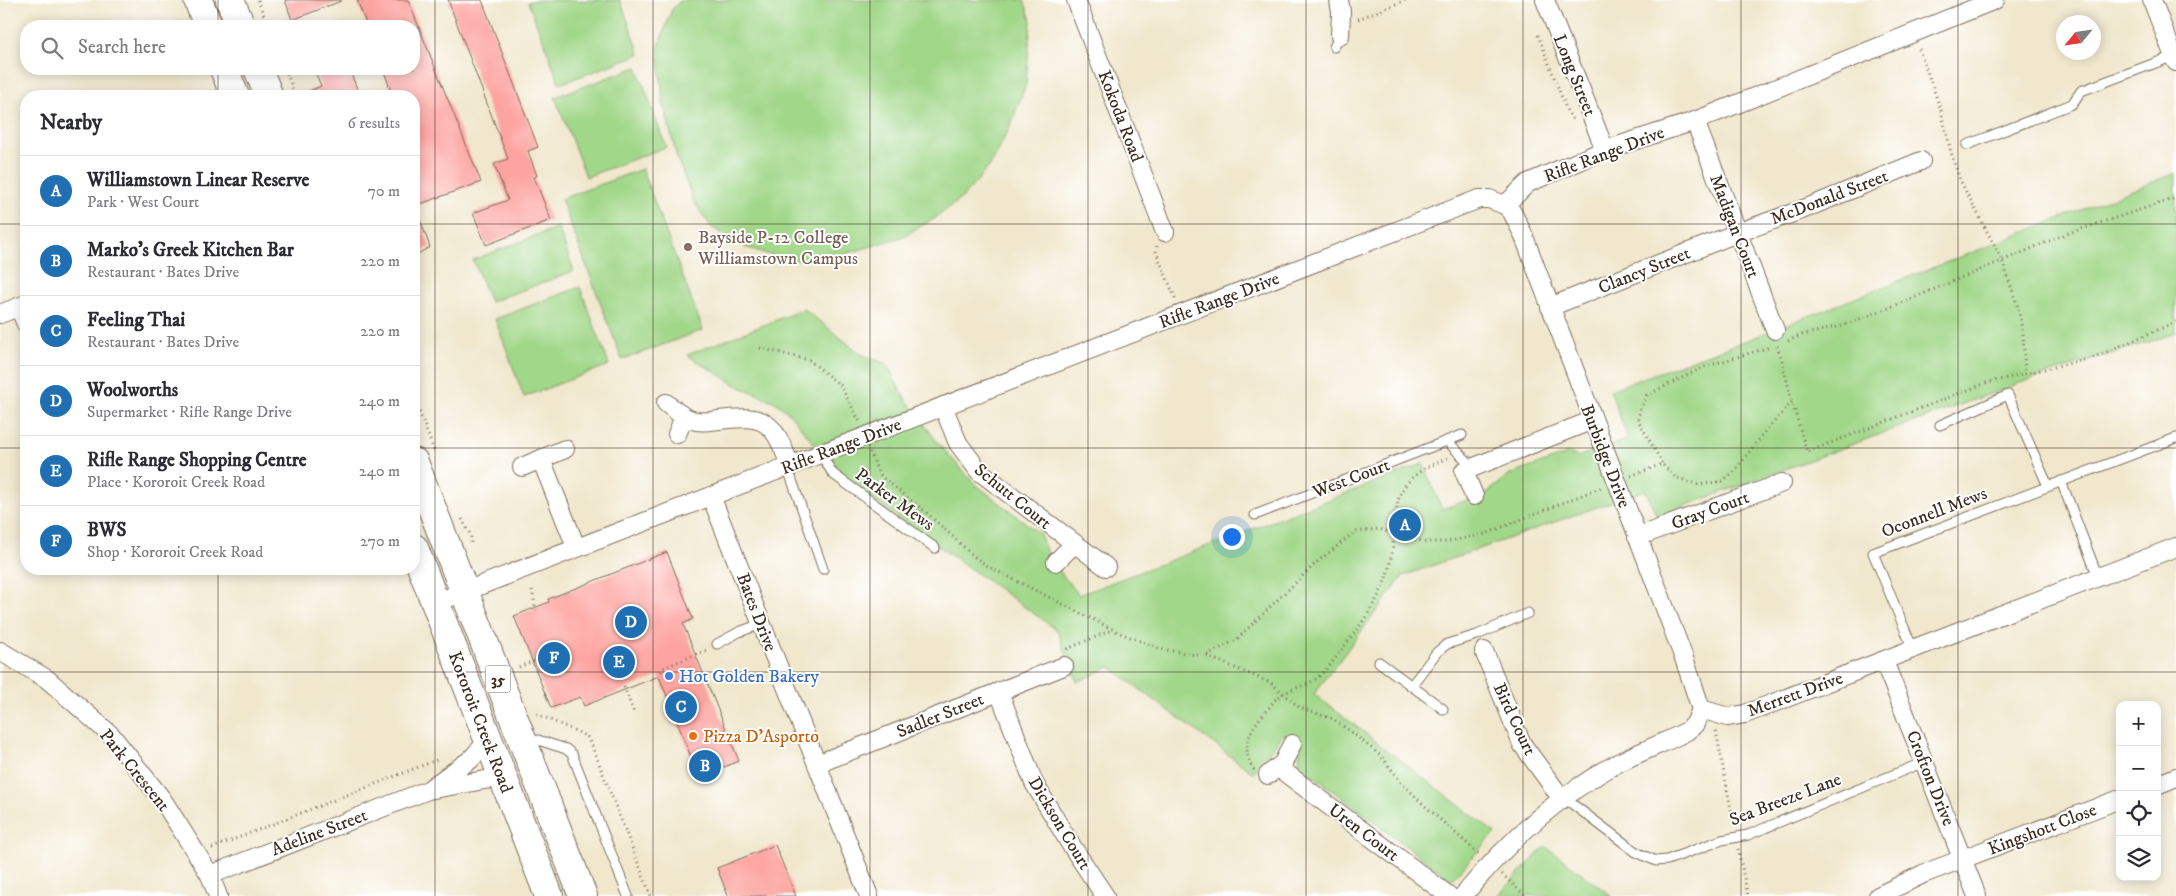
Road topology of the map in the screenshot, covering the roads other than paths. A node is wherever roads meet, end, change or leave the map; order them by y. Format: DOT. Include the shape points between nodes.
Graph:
graph roads {
  1 [pos="198,0"];
  2 [pos="230,0"];
  3 [pos="1076,0"];
  4 [pos="1545,0"];
  5 [pos="1995,0"];
  6 [pos="2152,0"];
  7 [pos="1341,1"];
  8 [pos="206,20"];
  9 [pos="238,20"];
  10 [pos="1338,38"];
  11 [pos="2175,59"];
  12 [pos="226,75"];
  13 [pos="260,75"];
  14 [pos="233,90"];
  15 [pos="267,90"];
  16 [pos="1695,121"];
  17 [pos="1967,145"];
  18 [pos="1605,150"];
  19 [pos="1921,161"];
  20 [pos="1505,205"];
  21 [pos="1165,232"];
  22 [pos="1737,233"];
  23 [pos="20,306"];
  24 [pos="1550,307"];
  25 [pos="0,314"];
  26 [pos="1776,338"];
  27 [pos="666,404"];
  28 [pos="943,406"];
  29 [pos="684,417"];
  30 [pos="1592,420"];
  31 [pos="1940,425"];
  32 [pos="677,434"];
  33 [pos="1462,435"];
  34 [pos="2176,438"];
  35 [pos="1447,441"];
  36 [pos="565,449"];
  37 [pos="820,453"];
  38 [pos="541,459"];
  39 [pos="426,462"];
  40 [pos="789,466"];
  41 [pos="522,467"];
  42 [pos="1472,467"];
  43 [pos="2061,481"];
  44 [pos="1782,483"];
  45 [pos="2048,486"];
  46 [pos="711,496"];
  47 [pos="1474,496"];
  48 [pos="1255,515"];
  49 [pos="1637,537"];
  50 [pos="1074,544"];
  51 [pos="576,547"];
  52 [pos="2176,547"];
  53 [pos="934,548"];
  54 [pos="1056,562"];
  55 [pos="420,564"];
  56 [pos="1106,567"];
  57 [pos="823,569"];
  58 [pos="2098,577"];
  59 [pos="464,591"];
  60 [pos="435,603"];
  61 [pos="1528,613"];
  62 [pos="761,624"];
  63 [pos="1481,643"];
  64 [pos="717,644"];
  65 [pos="1912,649"];
  66 [pos="0,651"];
  67 [pos="1062,658"];
  68 [pos="1884,660"];
  69 [pos="1379,662"];
  70 [pos="1411,686"];
  71 [pos="999,692"];
  72 [pos="1701,709"];
  73 [pos="1443,710"];
  74 [pos="488,742"];
  75 [pos="524,744"];
  76 [pos="1292,744"];
  77 [pos="1924,762"];
  78 [pos="817,764"];
  79 [pos="2176,777"];
  80 [pos="505,783"];
  81 [pos="2161,783"];
  82 [pos="428,790"];
  83 [pos="1562,798"];
  84 [pos="2116,801"];
  85 [pos="1963,859"];
  86 [pos="216,872"];
  87 [pos="1884,895"];
  88 [pos="218,896"];
  89 [pos="549,896"];
  90 [pos="583,896"];
  91 [pos="628,896"];
  92 [pos="869,896"];
  93 [pos="1105,896"];
  94 [pos="1449,896"];
  95 [pos="1463,896"];
  96 [pos="1977,896"];
  1 -- 8 [label="main road"];
  2 -- 9 [label="main road"];
  3 -- 21 [label="street, Kokoda Road"];
  4 -- 18 [label="street, Long Street"];
  5 -- 16 [label="street, Rifle Range Drive"];
  6 -- 11 [label="street"];
  7 -- 10 [label="street"];
  11 -- 17 [label="lane" via="2082,91 2072,104"];
  12 -- 14 [label="main road"];
  13 -- 15 [label="main road"];
  16 -- 18 [label="street, Rifle Range Drive"];
  16 -- 22 [label="street, Madigan Court"];
  18 -- 20 [label="street, Rifle Range Drive" via="1528,183"];
  19 -- 22 [label="street, McDonald Street"];
  20 -- 24 [label="street, Burbidge Drive" via="1523,234"];
  20 -- 28 [label="street, Rifle Range Drive" via="1489,199 1478,200"];
  22 -- 24 [label="street, Clancy Street"];
  22 -- 26 [label="street, Madigan Court"];
  23 -- 25 [label="street"];
  24 -- 30 [label="street, Burbidge Drive"];
  27 -- 29 [label="street"];
  28 -- 37 [label="street, Rifle Range Drive"];
  28 -- 50 [label="street, Schutt Court" via="961,448 979,471"];
  29 -- 32 [label="street"];
  29 -- 40 [label="street" via="701,422 743,417 757,419 778,434"];
  30 -- 42 [label="street"];
  30 -- 49 [label="street, Burbidge Drive"];
  31 -- 45 [label="lane" via="2008,395"];
  33 -- 35 [label="lane, West Court"];
  34 -- 43 [label="lane, Oconnell Mews"];
  35 -- 42 [label="lane"];
  35 -- 48 [label="lane, West Court"];
  36 -- 38 [label="street"];
  37 -- 40 [label="street, Rifle Range Drive"];
  37 -- 53 [label="lane, Parker Mews" via="833,474"];
  38 -- 41 [label="street"];
  38 -- 51 [label="street"];
  39 -- 59 [label="main road, Kororoit Creek Road / 35"];
  40 -- 46 [label="street, Rifle Range Drive"];
  40 -- 57 [label="lane"];
  42 -- 47 [label="street" via="1464,471"];
  43 -- 45 [label="lane, Oconnell Mews"];
  43 -- 58 [label="lane"];
  44 -- 49 [label="street, Gray Court"];
  45 -- 65 [label="lane, Oconnell Mews" via="1873,553"];
  46 -- 51 [label="street, Rifle Range Drive"];
  46 -- 62 [label="street, Bates Drive"];
  49 -- 72 [label="street, Burbidge Drive"];
  50 -- 54 [label="street"];
  50 -- 56 [label="street, Schutt Court"];
  51 -- 59 [label="street, Rifle Range Drive"];
  52 -- 58 [label="street, Merrett Drive"];
  55 -- 60 [label="main road, Kororoit Creek Road / 35"];
  58 -- 65 [label="street, Merrett Drive"];
  59 -- 60 [label="street, Rifle Range Drive"];
  59 -- 75 [label="main road, Kororoit Creek Road / 35"];
  60 -- 74 [label="main road, Kororoit Creek Road / 35"];
  61 -- 63 [label="lane"];
  62 -- 64 [label="lane"];
  62 -- 78 [label="street, Bates Drive"];
  63 -- 70 [label="lane" via="1444,647"];
  63 -- 83 [label="street, Bird Court" via="1522,744"];
  65 -- 68 [label="street, Merrett Drive"];
  66 -- 86 [label="street, Park Crescent" via="47,679 111,735"];
  67 -- 71 [label="street, Sadler Street"];
  68 -- 72 [label="street, Merrett Drive" via="1745,714 1728,717"];
  68 -- 77 [label="street, Crofton Drive"];
  69 -- 70 [label="lane"];
  70 -- 73 [label="lane"];
  71 -- 78 [label="street, Sadler Street"];
  71 -- 93 [label="street, Dickson Court" via="1034,783"];
  72 -- 83 [label="street" via="1695,724 1687,732 1618,763"];
  74 -- 80 [label="main road, Kororoit Creek Road / 35"];
  74 -- 82 [label="street, Adeline Street" via="470,760"];
  75 -- 80 [label="main road"];
  75 -- 90 [label="main road, Kororoit Creek Road / 35"];
  75 -- 91 [label="lane, Kororoit Creek Road" via="538,740 572,754"];
  76 -- 94 [label="street, Uren Court" via="1273,771"];
  77 -- 83 [label="lane, Sea Breeze Lane" via="1748,835 1656,861 1636,852"];
  77 -- 85 [label="street, Crofton Drive"];
  78 -- 92 [label="street, Bates Drive"];
  79 -- 81 [label="street"];
  80 -- 82 [label="street, Adeline Street"];
  80 -- 89 [label="main road, Kororoit Creek Road / 35"];
  82 -- 86 [label="street, Adeline Street"];
  83 -- 95 [label="street" via="1526,829"];
  84 -- 85 [label="street, Kingshott Close"];
  85 -- 87 [label="street, Kingshott Close" via="1924,874"];
  85 -- 96 [label="street, Crofton Drive"];
  86 -- 88 [label="street, Park Crescent"];
}
